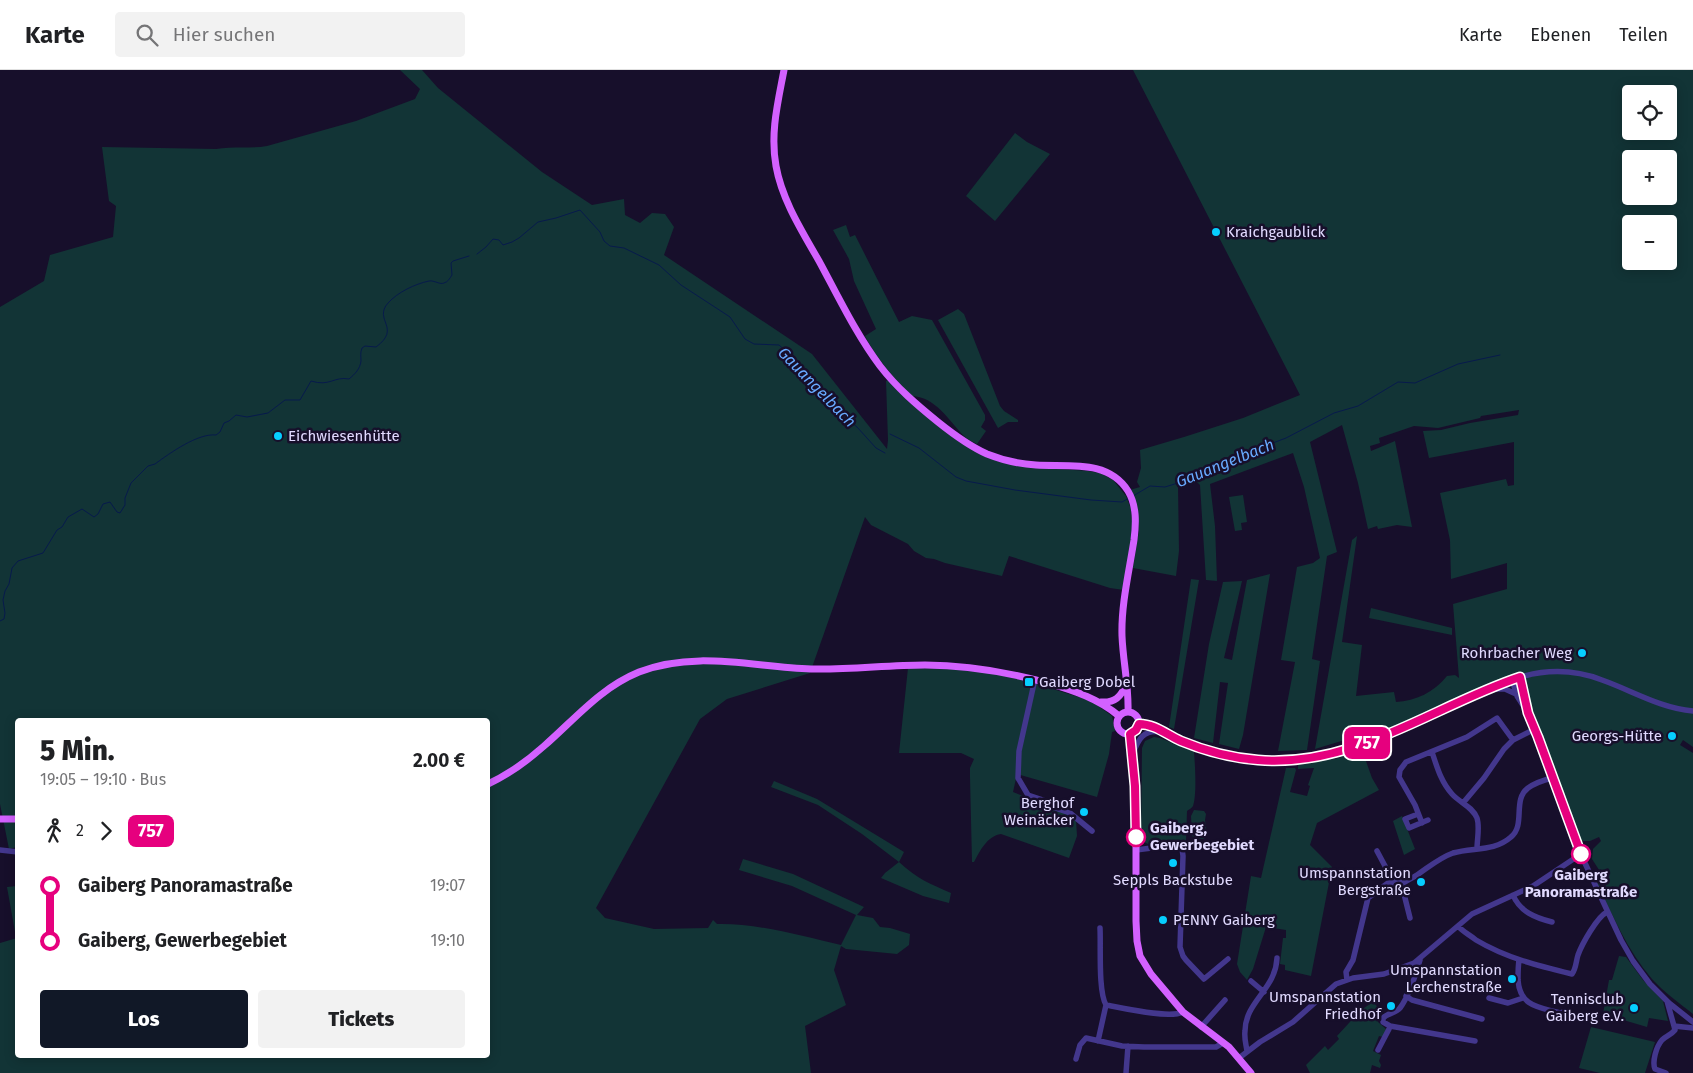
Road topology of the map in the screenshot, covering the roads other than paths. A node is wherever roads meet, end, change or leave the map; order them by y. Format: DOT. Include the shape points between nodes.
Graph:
graph roads {
  1 [pos="784,70"];
  2 [pos="1520,677"];
  3 [pos="1035,679"];
  4 [pos="1512,680"];
  5 [pos="1127,682"];
  6 [pos="1490,688"];
  7 [pos="1517,696"];
  8 [pos="1098,702"];
  9 [pos="1693,711"];
  10 [pos="1128,712"];
  11 [pos="1528,713"];
  12 [pos="1119,716"];
  13 [pos="1139,724"];
  14 [pos="1535,729"];
  15 [pos="1163,732"];
  16 [pos="1130,734"];
  17 [pos="1513,740"];
  18 [pos="1432,752"];
  19 [pos="1133,755"];
  20 [pos="1552,778"];
  21 [pos="490,783"];
  22 [pos="1463,803"];
  23 [pos="1418,814"];
  24 [pos="0,819"];
  25 [pos="15,819"];
  26 [pos="1428,820"];
  27 [pos="1422,823"];
  28 [pos="1092,831"];
  29 [pos="1477,849"];
  30 [pos="0,850"];
  31 [pos="1136,850"];
  32 [pos="1377,851"];
  33 [pos="15,852"];
  34 [pos="1581,854"];
  35 [pos="1392,882"];
  36 [pos="1401,885"];
  37 [pos="1513,895"];
  38 [pos="1607,912"];
  39 [pos="1410,918"];
  40 [pos="1552,922"];
  41 [pos="1458,926"];
  42 [pos="1100,928"];
  43 [pos="1278,958"];
  44 [pos="1228,959"];
  45 [pos="1420,960"];
  46 [pos="1519,960"];
  47 [pos="1347,980"];
  48 [pos="1251,981"];
  49 [pos="1264,992"];
  50 [pos="1406,996"];
  51 [pos="1489,998"];
  52 [pos="1523,998"];
  53 [pos="1225,1000"];
  54 [pos="1666,1001"];
  55 [pos="1106,1004"];
  56 [pos="1183,1012"];
  57 [pos="1564,1012"];
  58 [pos="1482,1019"];
  59 [pos="1693,1022"];
  60 [pos="1390,1026"];
  61 [pos="1674,1026"];
  62 [pos="1202,1027"];
  63 [pos="1693,1028"];
  64 [pos="1098,1040"];
  65 [pos="1475,1041"];
  66 [pos="1223,1043"];
  67 [pos="1128,1046"];
  68 [pos="1378,1050"];
  69 [pos="1248,1051"];
  70 [pos="1239,1058"];
  71 [pos="1076,1060"];
  72 [pos="1126,1073"];
  73 [pos="1251,1073"];
  74 [pos="1666,1073"];
  1 -- 5 [label="main road" via="774,132 774,155 780,182 792,213 849,316 884,371 922,409 980,451 1020,464 1097,468 1117,479 1129,493 1135,521 1122,626"];
  2 -- 4 [label="street"];
  2 -- 9 [label="street" via="1552,671 1583,674 1660,705"];
  2 -- 11 [label="street"];
  3 -- 8 [label="main road"];
  3 -- 21 [label="main road" via="993,670 940,665 819,669 696,660 663,665 639,672 606,691 535,754"];
  3 -- 28 [label="street" via="1020,745 1018,780 1028,795 1070,813"];
  4 -- 6 [label="street"];
  4 -- 7 [label="street"];
  5 -- 8 [label="main road" via="1118,699"];
  5 -- 10 [label="main road"];
  6 -- 7 [label="street" via="1505,689"];
  6 -- 15 [label="street" via="1371,742 1312,758 1271,761 1233,757 1191,745"];
  7 -- 11 [label="street"];
  8 -- 12 [label="main road"];
  10 -- 12 [label="main road"];
  10 -- 13 [label="main road" via="1136,714"];
  11 -- 14 [label="street"];
  12 -- 16 [label="main road" via="1119,730"];
  13 -- 15 [label="street" via="1150,725"];
  13 -- 16 [label="main road"];
  14 -- 17 [label="street"];
  14 -- 20 [label="street"];
  15 -- 19 [label="street" via="1150,731 1141,736"];
  16 -- 19 [label="main road"];
  17 -- 18 [label="street" via="1496,718 1467,737"];
  17 -- 22 [label="street"];
  18 -- 22 [label="street" via="1441,777"];
  18 -- 23 [label="street" via="1406,762 1400,770 1399,777"];
  19 -- 31 [label="main road"];
  20 -- 29 [label="street" via="1534,784 1524,792 1513,836 1495,847"];
  20 -- 34 [label="street"];
  22 -- 29 [label="street" via="1472,809 1477,819"];
  23 -- 27 [label="street"];
  23 -- 27 [label="street" via="1406,818 1409,828"];
  24 -- 25 [label="main road"];
  26 -- 27 [label="street"];
  29 -- 36 [label="street" via="1448,855"];
  30 -- 33 [label="street"];
  31 -- 44 [label="street" via="1175,845 1182,848 1180,947 1183,956 1204,979"];
  31 -- 56 [label="main road" via="1137,944 1153,978"];
  32 -- 35 [label="street"];
  34 -- 37 [label="street"];
  34 -- 38 [label="street"];
  35 -- 36 [label="street" via="1394,888"];
  35 -- 47 [label="street" via="1367,901 1359,940 1346,972"];
  36 -- 39 [label="street"];
  37 -- 40 [label="street" via="1526,912"];
  37 -- 41 [label="street" via="1472,914"];
  38 -- 46 [label="street" via="1585,941 1573,974"];
  38 -- 54 [label="street" via="1632,961"];
  41 -- 45 [label="street"];
  41 -- 46 [label="street" via="1494,950"];
  42 -- 55 [label="street" via="1103,999"];
  43 -- 49 [label="street"];
  45 -- 47 [label="street" via="1384,974"];
  45 -- 50 [label="street"];
  46 -- 52 [label="street" via="1519,988"];
  47 -- 69 [label="street" via="1332,987 1290,1024"];
  48 -- 49 [label="street"];
  49 -- 69 [label="street" via="1254,1004 1246,1023 1244,1033"];
  50 -- 58 [label="street"];
  50 -- 60 [label="street" via="1398,1010 1384,1018 1384,1023"];
  51 -- 52 [label="street" via="1508,1003"];
  52 -- 57 [label="street" via="1536,1006"];
  53 -- 62 [label="street"];
  54 -- 59 [label="street"];
  54 -- 61 [label="street"];
  55 -- 56 [label="street" via="1141,1011"];
  55 -- 64 [label="street"];
  56 -- 62 [label="main road"];
  60 -- 65 [label="street"];
  60 -- 68 [label="street"];
  61 -- 63 [label="street"];
  61 -- 74 [label="street" via="1673,1032 1660,1044 1654,1062 1656,1069"];
  62 -- 66 [label="main road"];
  64 -- 67 [label="street"];
  64 -- 71 [label="street" via="1083,1040"];
  66 -- 67 [label="street" via="1216,1047"];
  66 -- 70 [label="main road"];
  67 -- 72 [label="street"];
  69 -- 70 [label="street"];
  70 -- 73 [label="main road"];
}
